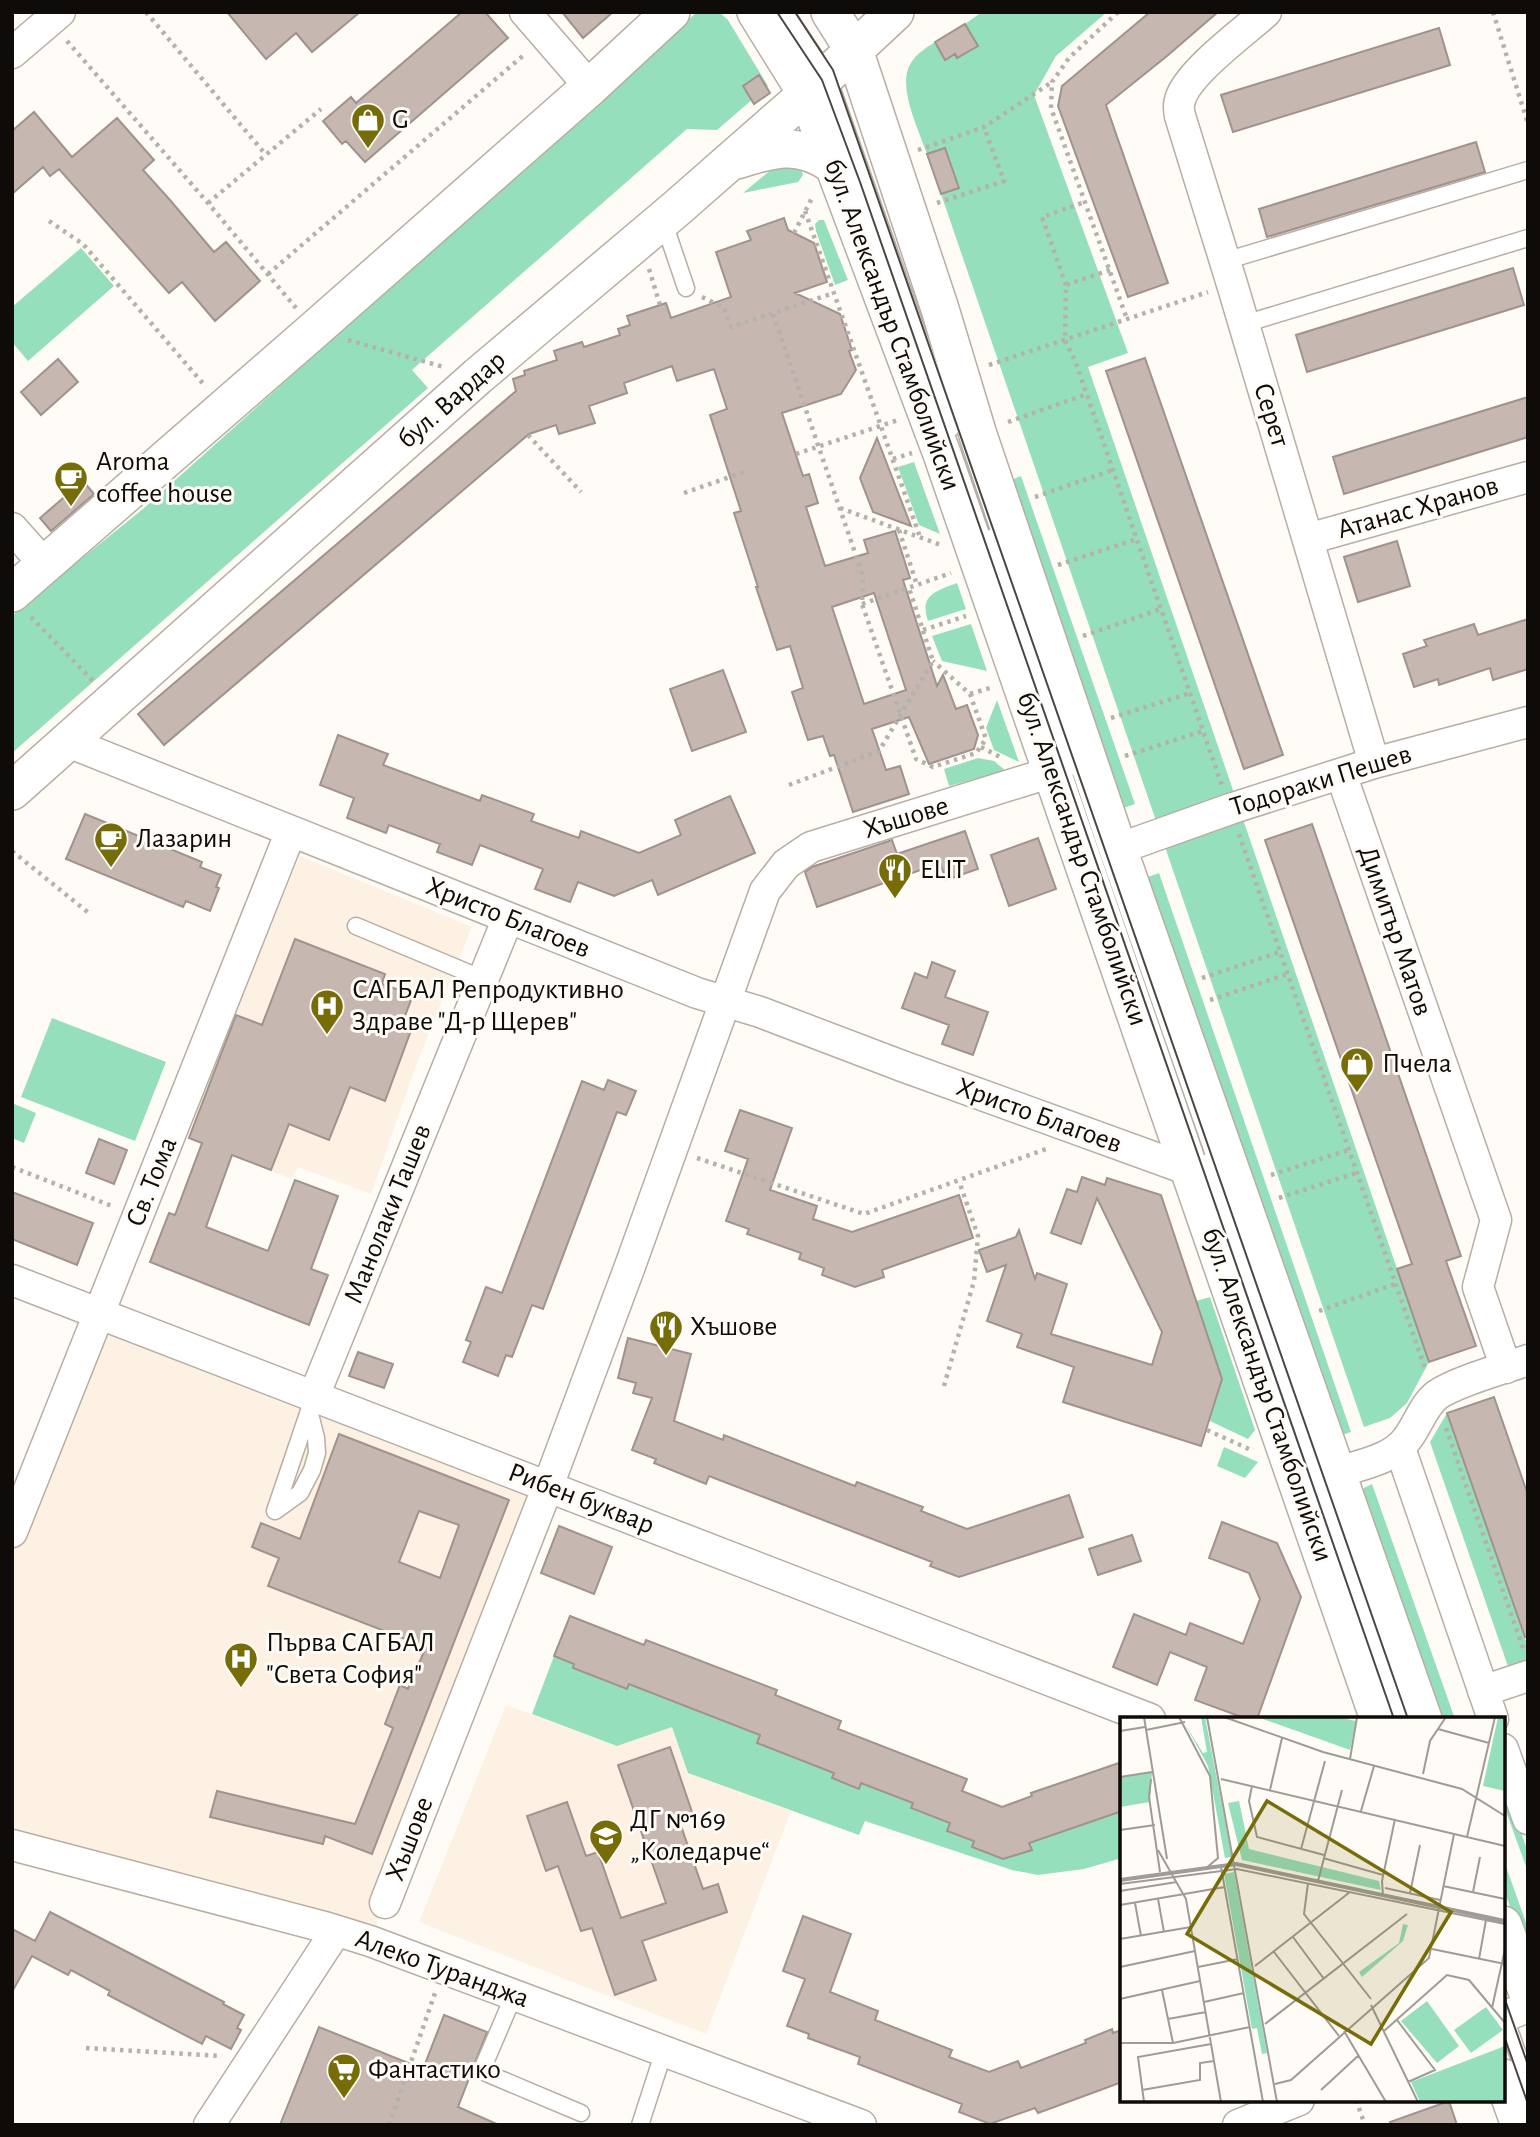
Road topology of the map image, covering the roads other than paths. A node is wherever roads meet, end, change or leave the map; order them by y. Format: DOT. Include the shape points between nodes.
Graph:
graph roads {
  1 [pos="525,12"];
  2 [pos="671,12"];
  3 [pos="756,12"];
  4 [pos="785,12"];
  5 [pos="830,12"];
  6 [pos="895,12"];
  7 [pos="1266,12"];
  8 [pos="55,17"];
  9 [pos="854,50"];
  10 [pos="12,54"];
  11 [pos="817,85"];
  12 [pos="590,86"];
  13 [pos="729,162"];
  14 [pos="1528,170"];
  15 [pos="825,176"];
  16 [pos="663,220"];
  17 [pos="1528,238"];
  18 [pos="1228,272"];
  19 [pos="686,288"];
  20 [pos="1244,324"];
  21 [pos="958,448"];
  22 [pos="1528,477"];
  23 [pos="986,526"];
  24 [pos="12,528"];
  25 [pos="1308,539"];
  26 [pos="45,565"];
  27 [pos="21,605"];
  28 [pos="1528,722"];
  29 [pos="68,742"];
  30 [pos="1374,763"];
  31 [pos="1340,774"];
  32 [pos="1065,780"];
  33 [pos="12,791"];
  34 [pos="291,831"];
  35 [pos="1118,849"];
  36 [pos="508,918"];
  37 [pos="356,926"];
  38 [pos="483,979"];
  39 [pos="726,1002"];
  40 [pos="1197,1161"];
  41 [pos="12,1280"];
  42 [pos="100,1313"];
  43 [pos="1517,1364"];
  44 [pos="311,1403"];
  45 [pos="1400,1448"];
  46 [pos="1335,1473"];
  47 [pos="548,1486"];
  48 [pos="275,1511"];
  49 [pos="12,1532"];
  50 [pos="1528,1676"];
  51 [pos="1488,1705"];
  52 [pos="1145,1717"];
  53 [pos="1378,1717"];
  54 [pos="1401,1717"];
  55 [pos="1422,1717"];
  56 [pos="1505,1755"];
  57 [pos="1528,1819"];
  58 [pos="12,1845"];
  59 [pos="385,1903"];
  60 [pos="336,1931"];
  61 [pos="1505,1942"];
  62 [pos="514,1994"];
  63 [pos="1513,2009"];
  64 [pos="664,2051"];
  65 [pos="1505,2083"];
  66 [pos="1528,2083"];
  67 [pos="1294,2102"];
  68 [pos="581,2113"];
  69 [pos="209,2125"];
  70 [pos="640,2125"];
  71 [pos="861,2125"];
  72 [pos="1238,2125"];
  73 [pos="1520,2125"];
  1 -- 12 [label="street"];
  2 -- 12 [label="street"];
  3 -- 11 [label="street, бул. Александър Стамболийски"];
  4 -- 11 [label="lane"];
  5 -- 9 [label="street, бул. Александър Стамболийски"];
  6 -- 9 [label="street, бул. Вардар"];
  7 -- 18 [label="street, Серет" via="1199,72 1179,101"];
  8 -- 10 [label="street"];
  9 -- 11 [label="street, бул. Вардар"];
  9 -- 35 [label="street, бул. Александър Стамболийски"];
  11 -- 13 [label="street, бул. Вардар"];
  11 -- 15 [label="street, бул. Александър Стамболийски"];
  11 -- 21 [label="lane"];
  12 -- 26 [label="street"];
  13 -- 15 [label="street" via="772,149 795,149 817,154"];
  13 -- 16 [label="street, бул. Вардар"];
  14 -- 18 [label="lane"];
  15 -- 32 [label="street, бул. Александър Стамболийски" via="942,454"];
  16 -- 19 [label="lane"];
  16 -- 29 [label="street, бул. Вардар" via="478,376"];
  17 -- 20 [label="lane"];
  18 -- 20 [label="street, Серет"];
  20 -- 25 [label="street, Серет"];
  22 -- 25 [label="street, Атанас Хранов"];
  23 -- 32 [label="lane"];
  24 -- 26 [label="street"];
  25 -- 30 [label="street, Серет"];
  26 -- 27 [label="street"];
  28 -- 30 [label="street, Тодораки Пешев"];
  29 -- 33 [label="street, бул. Вардар"];
  29 -- 34 [label="street, Христо Благоев"];
  30 -- 31 [label="street, Тодораки Пешев"];
  31 -- 35 [label="street, Тодораки Пешев"];
  31 -- 43 [label="street, Димитър Матов" via="1496,1220 1478,1287"];
  32 -- 39 [label="street, Хъшове" via="811,847 786,864 765,891"];
  32 -- 40 [label="street, бул. Александър Стамболийски"];
  34 -- 36 [label="street, Христо Благоев"];
  34 -- 42 [label="street, Св. Тома"];
  35 -- 46 [label="street, бул. Александър Стамболийски"];
  36 -- 38 [label="street, Манолаки Ташев"];
  36 -- 39 [label="street, Христо Благоев"];
  37 -- 38 [label="lane"];
  38 -- 44 [label="street, Манолаки Ташев"];
  39 -- 40 [label="street, Христо Благоев" via="1090,1133"];
  39 -- 47 [label="street, Хъшове"];
  40 -- 53 [label="street, бул. Александър Стамболийски"];
  40 -- 54 [label="lane"];
  41 -- 42 [label="street, Рибен буквар"];
  42 -- 44 [label="street, Рибен буквар"];
  42 -- 49 [label="street, Св. Тома"];
  43 -- 45 [label="street" via="1435,1397"];
  44 -- 47 [label="street, Рибен буквар"];
  44 -- 48 [label="lane, Манолаки Ташев"];
  45 -- 46 [label="street"];
  45 -- 51 [label="street"];
  46 -- 55 [label="street, бул. Александър Стамболийски"];
  47 -- 52 [label="street, Рибен буквар"];
  47 -- 59 [label="street, Хъшове"];
  50 -- 51 [label="street"];
  56 -- 57 [label="street"];
  58 -- 60 [label="street, Алеко Туранджа"];
  60 -- 62 [label="street, Алеко Туранджа"];
  60 -- 69 [label="street"];
  61 -- 63 [label="street"];
  62 -- 64 [label="street, Алеко Туранджа"];
  62 -- 68 [label="lane" via="484,2065 486,2073"];
  63 -- 66 [label="lane"];
  64 -- 70 [label="lane"];
  64 -- 71 [label="street, Алеко Туранджа"];
  65 -- 73 [label="street"];
  67 -- 72 [label="street"];
}
